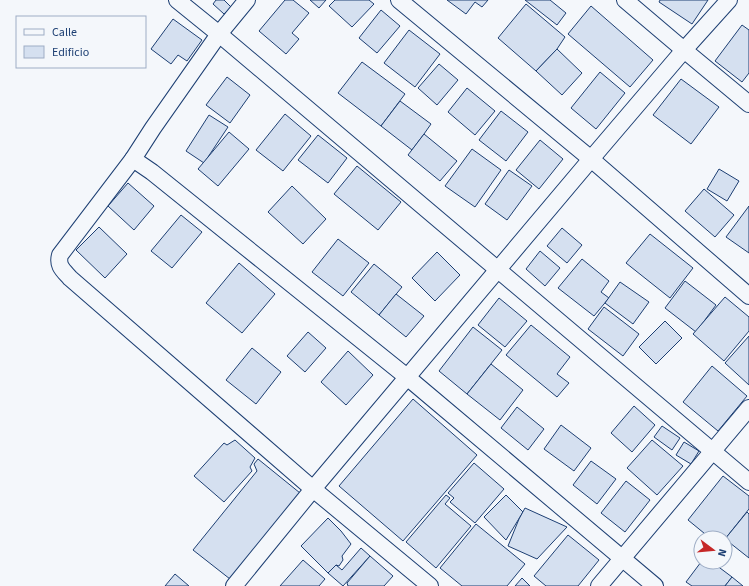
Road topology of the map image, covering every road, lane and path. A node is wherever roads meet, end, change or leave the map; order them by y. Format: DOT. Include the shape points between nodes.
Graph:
graph roads {
  1 [pos="177,0"];
  2 [pos="247,0"];
  3 [pos="399,0"];
  4 [pos="625,0"];
  5 [pos="729,0"];
  6 [pos="220,34"];
  7 [pos="684,50"];
  8 [pos="749,104"];
  9 [pos="133,159"];
  10 [pos="591,159"];
  11 [pos="498,270"];
  12 [pos="749,296"];
  13 [pos="407,377"];
  14 [pos="749,408"];
  15 [pos="713,451"];
  16 [pos="749,482"];
  17 [pos="313,489"];
  18 [pos="622,558"];
  19 [pos="421,583"];
  20 [pos="234,586"];
  21 [pos="599,586"];
  22 [pos="656,586"];
  1 -- 6 [label="street"];
  2 -- 6 [label="street"];
  3 -- 10 [label="street"];
  4 -- 7 [label="street"];
  5 -- 7 [label="street"];
  6 -- 9 [label="street"];
  6 -- 11 [label="street"];
  7 -- 8 [label="street"];
  7 -- 10 [label="street"];
  9 -- 13 [label="street"];
  9 -- 17 [label="street" via="60,255 58,260 62,269"];
  10 -- 11 [label="street"];
  10 -- 12 [label="street"];
  11 -- 13 [label="street"];
  11 -- 15 [label="street"];
  13 -- 17 [label="street"];
  13 -- 18 [label="street"];
  14 -- 15 [label="street"];
  15 -- 16 [label="street"];
  15 -- 18 [label="street"];
  17 -- 19 [label="street"];
  17 -- 20 [label="street"];
  18 -- 21 [label="street"];
  18 -- 22 [label="street"];
}
